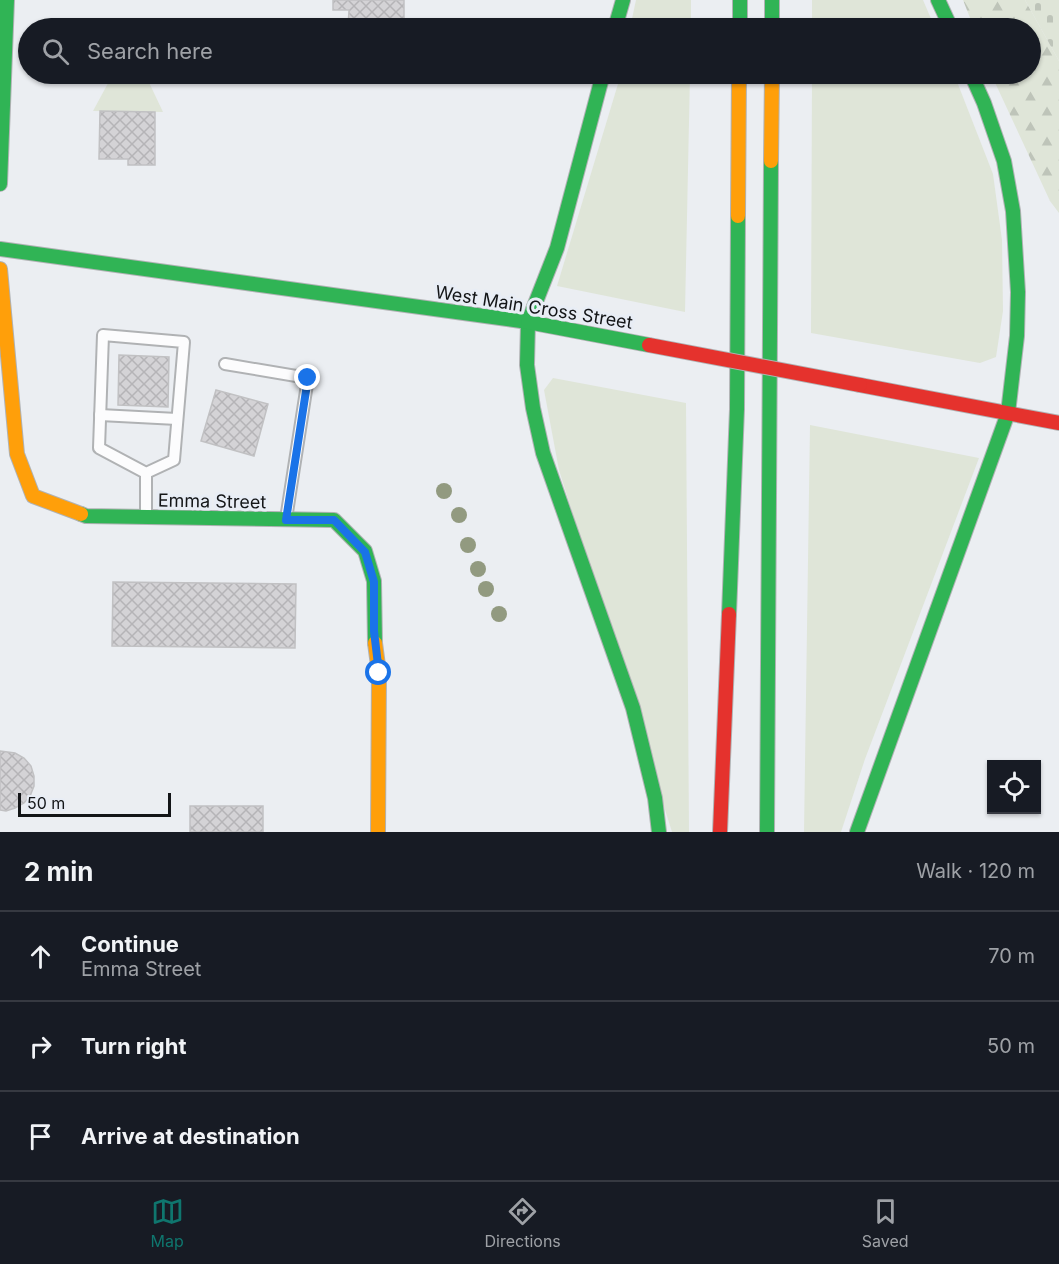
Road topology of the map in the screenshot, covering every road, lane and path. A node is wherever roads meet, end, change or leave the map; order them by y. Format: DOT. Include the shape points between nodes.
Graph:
graph roads {
  1 [pos="8,0"];
  2 [pos="623,0"];
  3 [pos="740,0"];
  4 [pos="772,0"];
  5 [pos="938,0"];
  6 [pos="618,18"];
  7 [pos="740,18"];
  8 [pos="772,18"];
  9 [pos="946,18"];
  10 [pos="600,84"];
  11 [pos="739,84"];
  12 [pos="772,84"];
  13 [pos="975,84"];
  14 [pos="0,184"];
  15 [pos="0,249"];
  16 [pos="0,269"];
  17 [pos="528,322"];
  18 [pos="225,364"];
  19 [pos="1008,413"];
  20 [pos="100,415"];
  21 [pos="177,419"];
  22 [pos="1059,423"];
  23 [pos="146,473"];
  24 [pos="147,517"];
  25 [pos="286,520"];
  26 [pos="378,832"];
  27 [pos="659,832"];
  28 [pos="720,832"];
  29 [pos="767,832"];
  30 [pos="857,832"];
  1 -- 14 [label="main road"];
  2 -- 6 [label="main road"];
  3 -- 7 [label="main road"];
  4 -- 8 [label="main road"];
  5 -- 9 [label="main road"];
  10 -- 17 [label="main road" via="557,248"];
  11 -- 28 [label="main road" via="737,409"];
  12 -- 29 [label="main road"];
  13 -- 19 [label="main road" via="1004,161 1013,211 1017,314"];
  15 -- 17 [label="main road, West Main Cross Street"];
  16 -- 24 [label="main road, Emma Street" via="13,454 33,496 86,516"];
  17 -- 19 [label="main road, West Main Cross Street, bridge"];
  17 -- 27 [label="main road" via="527,365 543,453 633,708 655,798"];
  18 -- 25 [label="lane" via="308,378"];
  19 -- 22 [label="main road, West Main Cross Street"];
  19 -- 30 [label="main road"];
  20 -- 21 [label="lane"];
  20 -- 21 [label="lane" via="103,335 184,342"];
  20 -- 23 [label="lane" via="99,448"];
  21 -- 23 [label="lane" via="174,460"];
  23 -- 24 [label="lane"];
  24 -- 25 [label="main road, Emma Street"];
  25 -- 26 [label="main road, Emma Street" via="334,520 365,552 374,582 379,673"];
}
